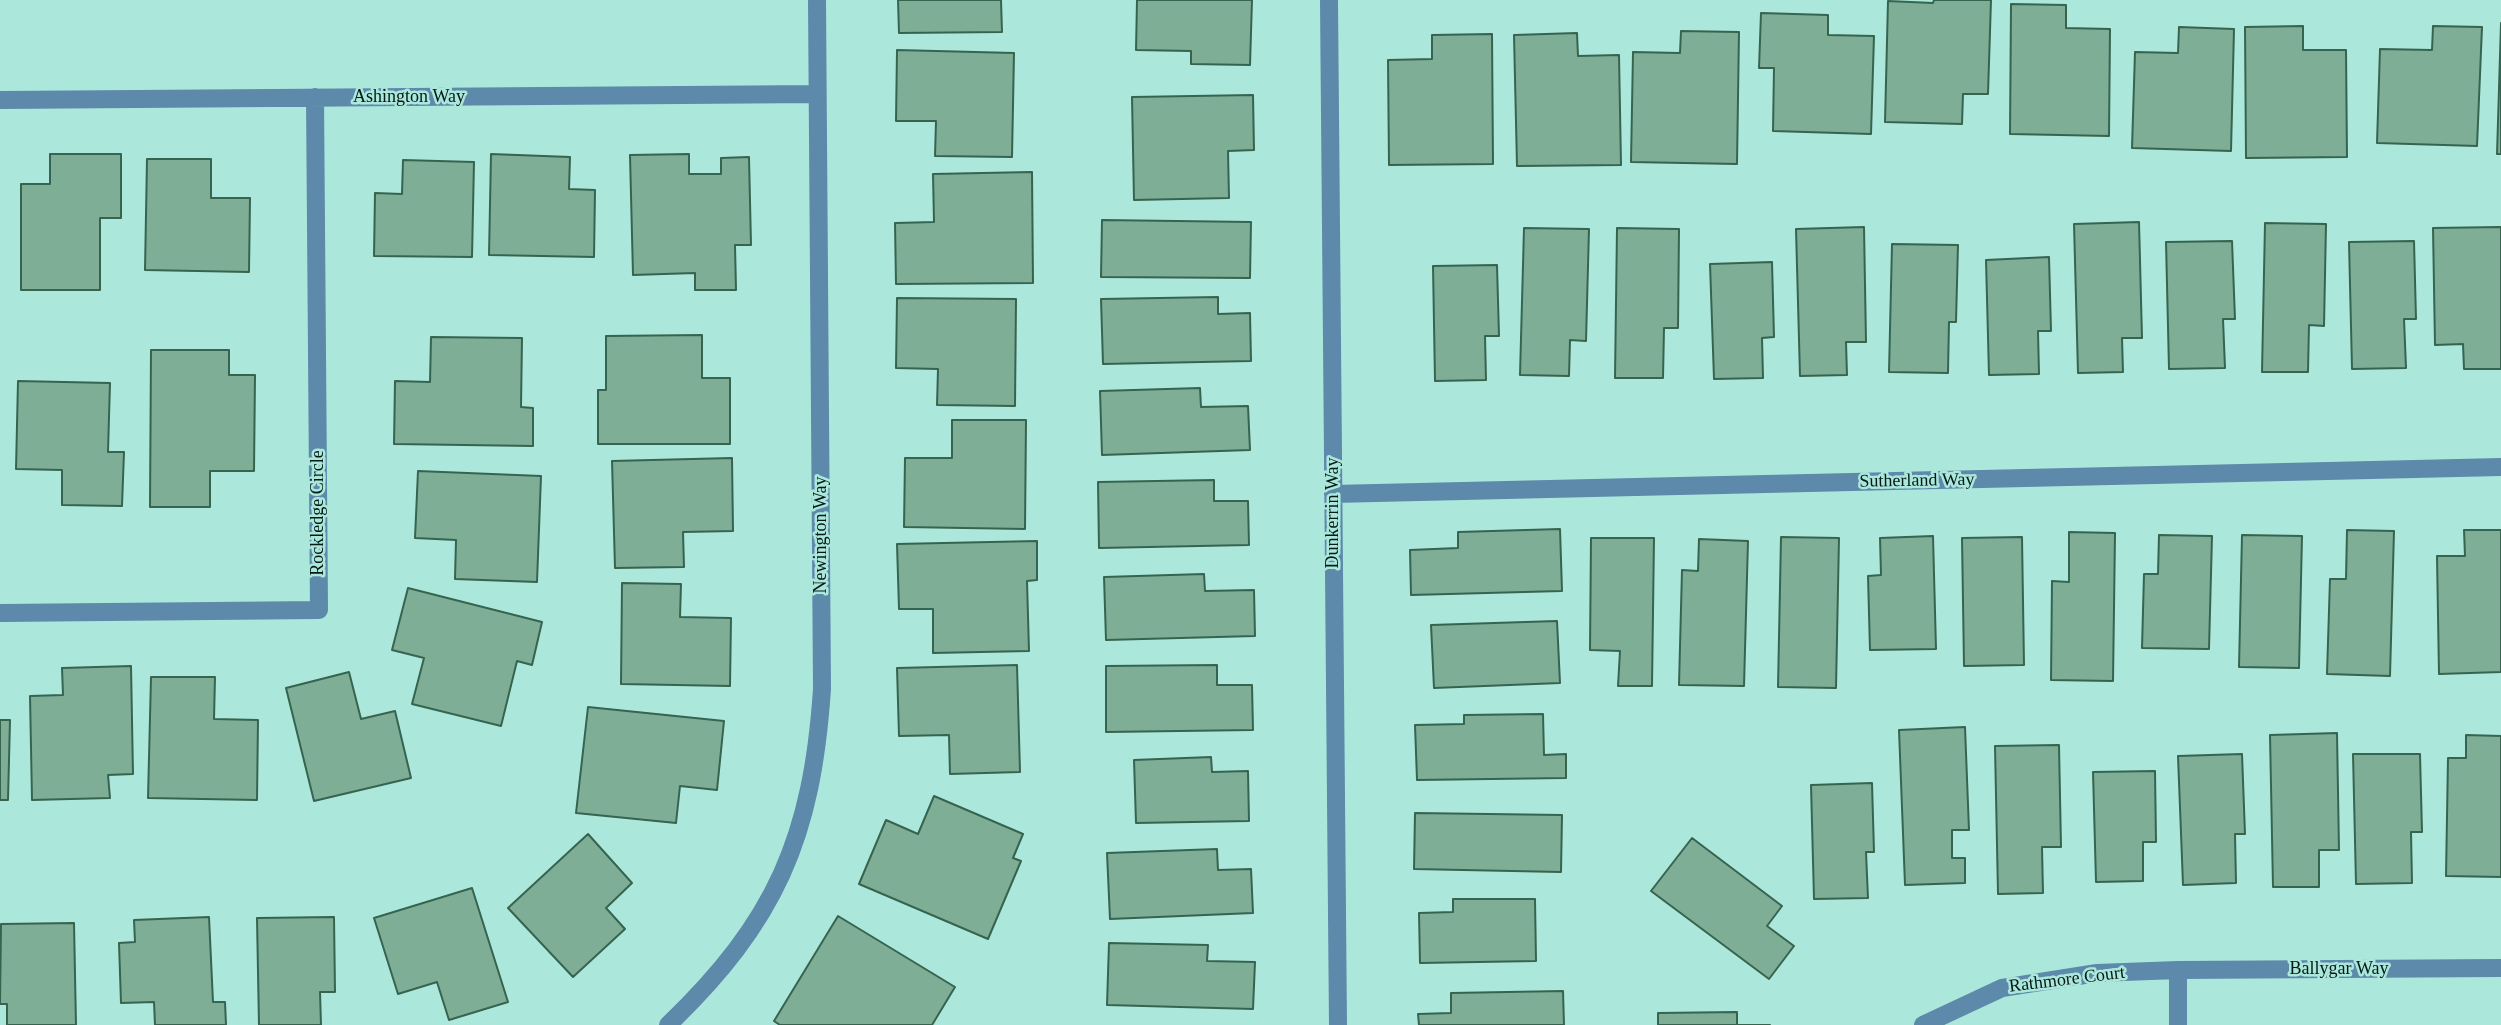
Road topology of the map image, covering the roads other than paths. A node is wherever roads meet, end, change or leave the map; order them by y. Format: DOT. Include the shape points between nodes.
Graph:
graph roads {
  1 [pos="817,0"];
  2 [pos="1329,0"];
  3 [pos="817,94"];
  4 [pos="315,97"];
  5 [pos="0,100"];
  6 [pos="2501,467"];
  7 [pos="1333,494"];
  8 [pos="0,612"];
  9 [pos="2501,968"];
  10 [pos="2178,970"];
  11 [pos="668,1025"];
  12 [pos="1338,1025"];
  13 [pos="1923,1025"];
  14 [pos="2178,1025"];
  1 -- 3 [label="street, Newington Way"];
  2 -- 7 [label="street, Dunkerrin Way"];
  3 -- 4 [label="street, Ashington Way"];
  3 -- 11 [label="street, Newington Way" via="819,742 810,795 772,895 745,941 712,983"];
  4 -- 5 [label="street, Ashington Way"];
  4 -- 8 [label="street, Rockledge Circle" via="319,610"];
  6 -- 7 [label="street, Sutherland Way"];
  7 -- 12 [label="street, Dunkerrin Way"];
  9 -- 10 [label="street, Ballygar Way"];
  10 -- 13 [label="street, Rathmore Court" via="2097,973 2002,988"];
  10 -- 14 [label="street"];
}
